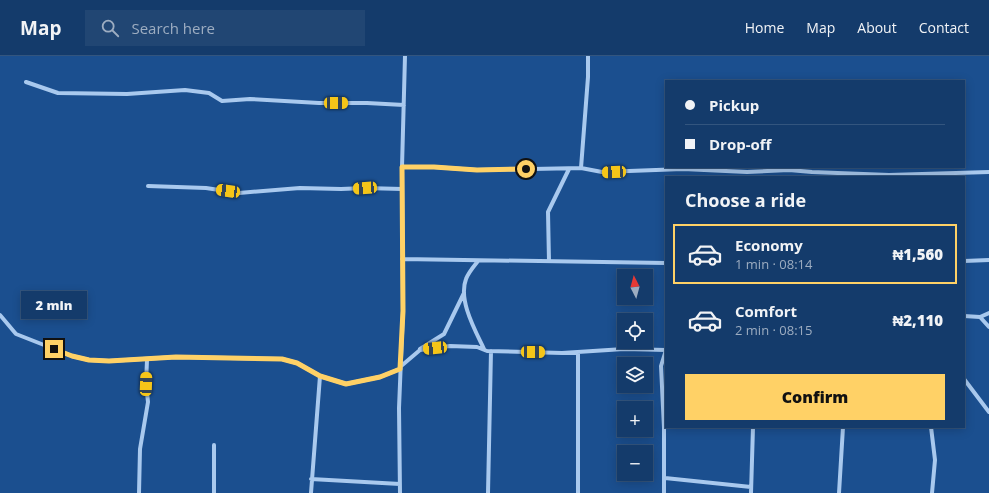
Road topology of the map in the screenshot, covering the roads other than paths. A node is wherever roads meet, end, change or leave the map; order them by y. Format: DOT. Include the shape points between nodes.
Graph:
graph roads {
  1 [pos="405,56"];
  2 [pos="588,56"];
  3 [pos="26,82"];
  4 [pos="404,105"];
  5 [pos="402,167"];
  6 [pos="569,168"];
  7 [pos="581,168"];
  8 [pos="989,172"];
  9 [pos="148,186"];
  10 [pos="402,189"];
  11 [pos="402,259"];
  12 [pos="989,260"];
  13 [pos="478,261"];
  14 [pos="549,261"];
  15 [pos="965,261"];
  16 [pos="665,263"];
  17 [pos="464,292"];
  18 [pos="989,313"];
  19 [pos="0,315"];
  20 [pos="965,316"];
  21 [pos="980,317"];
  22 [pos="989,327"];
  23 [pos="420,350"];
  24 [pos="484,350"];
  25 [pos="665,350"];
  26 [pos="491,351"];
  27 [pos="578,352"];
  28 [pos="665,353"];
  29 [pos="147,360"];
  30 [pos="400,368"];
  31 [pos="320,376"];
  32 [pos="965,380"];
  33 [pos="989,412"];
  34 [pos="753,428"];
  35 [pos="843,428"];
  36 [pos="931,428"];
  37 [pos="214,445"];
  38 [pos="664,478"];
  39 [pos="311,479"];
  40 [pos="400,484"];
  41 [pos="752,487"];
  42 [pos="139,493"];
  43 [pos="214,493"];
  44 [pos="311,493"];
  45 [pos="400,493"];
  46 [pos="488,493"];
  47 [pos="578,493"];
  48 [pos="664,493"];
  49 [pos="751,493"];
  50 [pos="839,493"];
  51 [pos="932,493"];
  1 -- 4 [label="street"];
  2 -- 7 [label="street"];
  3 -- 4 [label="street" via="58,93 127,94 185,90 209,93 222,101 250,99"];
  4 -- 5 [label="street"];
  5 -- 6 [label="street" via="477,170"];
  5 -- 10 [label="street"];
  6 -- 7 [label="street"];
  6 -- 14 [label="street" via="548,212"];
  7 -- 8 [label="street" via="602,172 684,169 747,172 789,170 889,175"];
  9 -- 10 [label="street" via="206,188 239,193 300,188"];
  10 -- 11 [label="street"];
  11 -- 13 [label="street"];
  11 -- 30 [label="street"];
  12 -- 15 [label="street"];
  13 -- 14 [label="street"];
  13 -- 17 [label="street" via="466,279"];
  14 -- 16 [label="street"];
  17 -- 23 [label="street" via="444,334"];
  17 -- 24 [label="street" via="466,310"];
  18 -- 21 [label="street"];
  19 -- 29 [label="street" via="16,334 72,356 89,360"];
  20 -- 21 [label="street"];
  21 -- 22 [label="street"];
  23 -- 24 [label="street" via="457,346"];
  23 -- 30 [label="street"];
  24 -- 26 [label="street"];
  25 -- 27 [label="street"];
  26 -- 27 [label="street"];
  26 -- 46 [label="street"];
  27 -- 47 [label="street"];
  28 -- 38 [label="street" via="661,366"];
  29 -- 31 [label="street" via="176,357 282,359 297,363"];
  29 -- 42 [label="street" via="148,402 140,449"];
  30 -- 31 [label="street" via="380,377 346,384"];
  30 -- 40 [label="street"];
  31 -- 39 [label="street"];
  32 -- 33 [label="street"];
  34 -- 41 [label="street"];
  35 -- 50 [label="street"];
  36 -- 51 [label="street" via="935,460"];
  37 -- 43 [label="street"];
  38 -- 41 [label="street"];
  38 -- 48 [label="street"];
  39 -- 40 [label="street"];
  39 -- 44 [label="street"];
  40 -- 45 [label="street"];
  41 -- 49 [label="street"];
}
